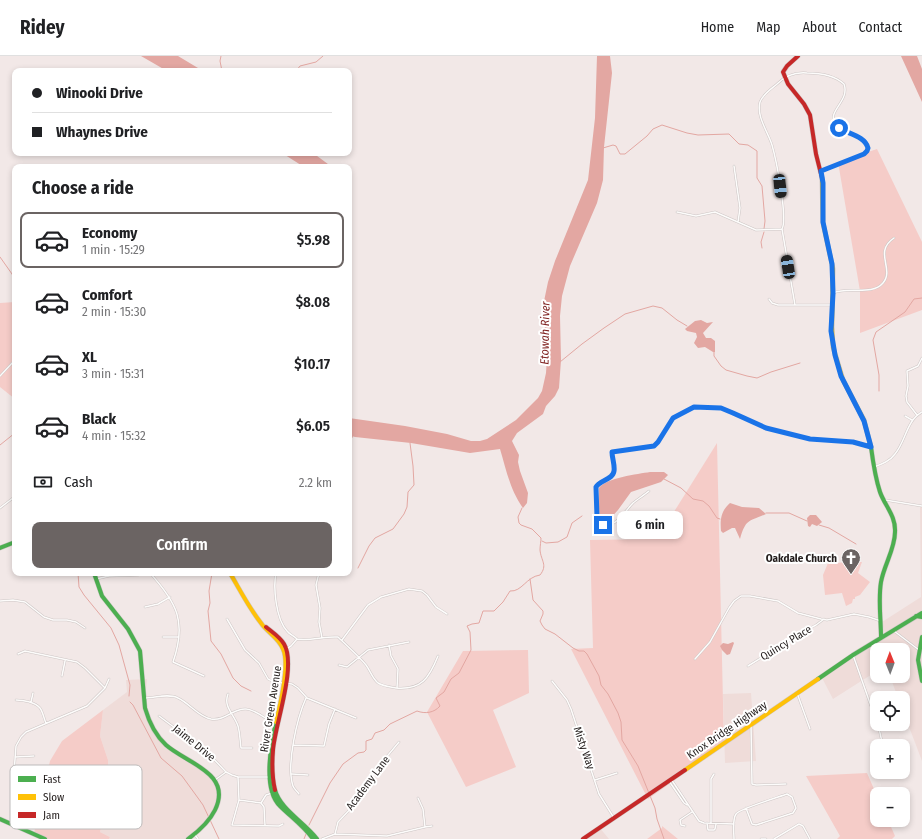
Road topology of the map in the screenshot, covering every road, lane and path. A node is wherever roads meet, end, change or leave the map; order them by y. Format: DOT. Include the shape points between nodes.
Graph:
graph roads {
  1 [pos="798,56"];
  2 [pos="785,78"];
  3 [pos="734,166"];
  4 [pos="821,171"];
  5 [pos="677,212"];
  6 [pos="738,223"];
  7 [pos="782,229"];
  8 [pos="894,238"];
  9 [pos="833,293"];
  10 [pos="769,299"];
  11 [pos="831,305"];
  12 [pos="795,306"];
  13 [pos="922,358"];
  14 [pos="12,363"];
  15 [pos="0,376"];
  16 [pos="922,412"];
  17 [pos="917,415"];
  18 [pos="905,416"];
  19 [pos="912,420"];
  20 [pos="871,447"];
  21 [pos="874,467"];
  22 [pos="649,491"];
  23 [pos="12,499"];
  24 [pos="885,500"];
  25 [pos="922,506"];
  26 [pos="0,508"];
  27 [pos="12,543"];
  28 [pos="0,548"];
  29 [pos="95,576"];
  30 [pos="109,576"];
  31 [pos="152,576"];
  32 [pos="232,576"];
  33 [pos="276,576"];
  34 [pos="318,576"];
  35 [pos="96,579"];
  36 [pos="170,597"];
  37 [pos="0,601"];
  38 [pos="145,607"];
  39 [pos="922,613"];
  40 [pos="447,614"];
  41 [pos="916,616"];
  42 [pos="922,617"];
  43 [pos="227,619"];
  44 [pos="824,619"];
  45 [pos="881,621"];
  46 [pos="85,628"];
  47 [pos="893,630"];
  48 [pos="922,636"];
  49 [pos="163,637"];
  50 [pos="881,637"];
  51 [pos="180,638"];
  52 [pos="322,638"];
  53 [pos="297,639"];
  54 [pos="342,640"];
  55 [pos="409,642"];
  56 [pos="389,645"];
  57 [pos="285,649"];
  58 [pos="919,650"];
  59 [pos="18,654"];
  60 [pos="853,655"];
  61 [pos="438,656"];
  62 [pos="359,657"];
  63 [pos="695,659"];
  64 [pos="65,660"];
  65 [pos="339,666"];
  66 [pos="748,666"];
  67 [pos="62,676"];
  68 [pos="204,676"];
  69 [pos="110,679"];
  70 [pos="552,680"];
  71 [pos="922,682"];
  72 [pos="284,683"];
  73 [pos="105,688"];
  74 [pos="397,688"];
  75 [pos="33,692"];
  76 [pos="797,693"];
  77 [pos="228,694"];
  78 [pos="144,698"];
  79 [pos="306,698"];
  80 [pos="16,700"];
  81 [pos="30,703"];
  82 [pos="870,703"];
  83 [pos="335,709"];
  84 [pos="232,714"];
  85 [pos="160,716"];
  86 [pos="356,718"];
  87 [pos="46,724"];
  88 [pos="277,724"];
  89 [pos="751,724"];
  90 [pos="810,729"];
  91 [pos="399,742"];
  92 [pos="293,745"];
  93 [pos="252,748"];
  94 [pos="34,756"];
  95 [pos="15,757"];
  96 [pos="14,765"];
  97 [pos="226,772"];
  98 [pos="617,773"];
  99 [pos="291,774"];
  100 [pos="714,774"];
  101 [pos="308,775"];
  102 [pos="238,777"];
  103 [pos="270,777"];
  104 [pos="216,780"];
  105 [pos="595,780"];
  106 [pos="670,780"];
  107 [pos="786,784"];
  108 [pos="273,792"];
  109 [pos="299,794"];
  110 [pos="418,798"];
  111 [pos="239,800"];
  112 [pos="261,803"];
  113 [pos="746,808"];
  114 [pos="692,812"];
  115 [pos="614,818"];
  116 [pos="0,819"];
  117 [pos="707,823"];
  118 [pos="10,824"];
  119 [pos="283,824"];
  120 [pos="711,824"];
  121 [pos="716,824"];
  122 [pos="734,824"];
  123 [pos="265,826"];
  124 [pos="432,826"];
  125 [pos="685,826"];
  126 [pos="425,827"];
  127 [pos="22,829"];
  128 [pos="335,834"];
  129 [pos="195,835"];
  130 [pos="370,836"];
  131 [pos="45,839"];
  132 [pos="188,839"];
  133 [pos="198,839"];
  134 [pos="313,839"];
  135 [pos="318,839"];
  136 [pos="322,839"];
  137 [pos="370,839"];
  138 [pos="583,839"];
  139 [pos="734,839"];
  140 [pos="761,839"];
  141 [pos="766,839"];
  142 [pos="774,839"];
  143 [pos="810,839"];
  1 -- 2 [label="street" via="784,69"];
  2 -- 4 [label="street" via="810,115 815,153"];
  2 -- 4 [label="street" via="800,73 827,75 845,87 846,94 834,115 834,121 843,130 862,139 868,150 864,154"];
  2 -- 7 [label="street" via="760,102 761,116 778,169 784,226"];
  3 -- 6 [label="street" via="740,208"];
  4 -- 9 [label="street" via="823,222 832,264"];
  5 -- 6 [label="street" via="696,216 715,212"];
  6 -- 7 [label="street" via="756,230"];
  7 -- 12 [label="street"];
  8 -- 9 [label="street" via="888,242 885,249 886,276 882,284 873,289"];
  9 -- 11 [label="street"];
  10 -- 12 [label="street" via="778,305"];
  11 -- 12 [label="street"];
  11 -- 20 [label="street" via="831,331 835,355 841,376 864,421"];
  13 -- 17 [label="street" via="918,366 907,371 907,402"];
  14 -- 15 [label="street"];
  16 -- 17 [label="street"];
  17 -- 19 [label="street"];
  18 -- 19 [label="street"];
  19 -- 21 [label="street" via="896,453"];
  20 -- 21 [label="street"];
  20 -- 22 [label="street" via="853,442 810,439 766,428 721,408 694,407 673,418 654,446 612,452 614,472 596,487 597,517 600,524 612,524"];
  21 -- 24 [label="street" via="879,489"];
  23 -- 26 [label="street"];
  24 -- 25 [label="street"];
  24 -- 45 [label="street" via="893,516 895,532 892,551 881,582"];
  27 -- 28 [label="street"];
  29 -- 35 [label="street"];
  30 -- 35 [label="street"];
  31 -- 36 [label="street"];
  32 -- 57 [label="street" via="261,624 280,638"];
  33 -- 53 [label="street" via="276,602 282,623"];
  34 -- 52 [label="street" via="316,585"];
  35 -- 78 [label="street" via="101,595 136,641 140,652"];
  36 -- 38 [label="street" via="158,604"];
  36 -- 51 [label="street" via="178,615"];
  37 -- 46 [label="street" via="25,602 44,617 76,622"];
  39 -- 41 [label="street, Knox Bridge Highway"];
  40 -- 54 [label="street" via="436,607 422,591 409,589 381,597 368,605"];
  41 -- 42 [label="street"];
  41 -- 47 [label="street, Knox Bridge Highway"];
  43 -- 72 [label="street" via="245,650 260,663 268,679"];
  44 -- 45 [label="street" via="854,614"];
  44 -- 63 [label="street" via="798,613 774,600 740,596 729,608 710,642"];
  44 -- 66 [label="street, Quincy Place"];
  45 -- 50 [label="street"];
  47 -- 50 [label="street, Knox Bridge Highway"];
  47 -- 58 [label="street"];
  48 -- 58 [label="street"];
  49 -- 51 [label="street"];
  50 -- 60 [label="street, Knox Bridge Highway"];
  51 -- 68 [label="street" via="173,662"];
  52 -- 53 [label="street"];
  52 -- 54 [label="street" via="338,637"];
  53 -- 57 [label="street"];
  54 -- 62 [label="street"];
  55 -- 56 [label="street"];
  56 -- 62 [label="street" via="368,650"];
  56 -- 74 [label="street" via="398,669"];
  57 -- 72 [label="street, River Green Avenue" via="288,660"];
  58 -- 71 [label="street" via="918,665"];
  59 -- 64 [label="street" via="25,651"];
  60 -- 76 [label="street, Knox Bridge Highway"];
  60 -- 82 [label="street"];
  61 -- 74 [label="street" via="432,671 424,681 406,689"];
  62 -- 65 [label="street" via="347,667"];
  62 -- 74 [label="street" via="371,676 380,684"];
  64 -- 67 [label="street"];
  64 -- 73 [label="street" via="77,662"];
  69 -- 73 [label="street"];
  70 -- 105 [label="street, Misty Way" via="571,709"];
  72 -- 79 [label="street" via="298,688"];
  72 -- 88 [label="street, River Green Avenue" via="284,698"];
  73 -- 87 [label="street" via="87,706"];
  75 -- 81 [label="street"];
  76 -- 89 [label="street, Knox Bridge Highway"];
  76 -- 90 [label="street"];
  77 -- 84 [label="street" via="226,705"];
  78 -- 84 [label="street" via="178,698 208,718 222,719"];
  78 -- 104 [label="street" via="146,714 160,737 169,747"];
  79 -- 83 [label="street"];
  79 -- 92 [label="street"];
  80 -- 81 [label="street"];
  81 -- 87 [label="street" via="40,708"];
  83 -- 86 [label="street"];
  83 -- 92 [label="street" via="324,746"];
  84 -- 88 [label="street" via="244,709"];
  84 -- 93 [label="street" via="238,726 240,748"];
  85 -- 97 [label="street, Jaime Drive" via="207,752"];
  87 -- 95 [label="street" via="26,732 21,737 16,746"];
  88 -- 103 [label="street, River Green Avenue" via="270,749"];
  88 -- 108 [label="street, River Green Avenue" via="273,749"];
  89 -- 106 [label="street, Knox Bridge Highway"];
  89 -- 107 [label="street" via="752,784"];
  91 -- 128 [label="street, Academy Lane" via="374,772 358,801 338,822"];
  92 -- 99 [label="street"];
  94 -- 95 [label="street"];
  95 -- 96 [label="street"];
  97 -- 102 [label="street, Jaime Drive"];
  97 -- 104 [label="street, Jaime Drive"];
  98 -- 105 [label="street"];
  99 -- 101 [label="street"];
  99 -- 109 [label="street" via="293,788"];
  100 -- 120 [label="street" via="711,779"];
  102 -- 103 [label="street, Jaime Drive"];
  102 -- 111 [label="street"];
  103 -- 108 [label="street, River Green Avenue"];
  104 -- 129 [label="street" via="220,794 217,808"];
  105 -- 115 [label="street, Misty Way" via="599,794"];
  106 -- 114 [label="street"];
  106 -- 115 [label="street, Knox Bridge Highway"];
  108 -- 112 [label="street" via="266,795"];
  108 -- 134 [label="street, River Green Avenue" via="278,805"];
  108 -- 135 [label="street, River Green Avenue"];
  110 -- 126 [label="street" via="423,809"];
  111 -- 112 [label="street"];
  111 -- 123 [label="street" via="232,825"];
  112 -- 123 [label="street" via="264,807"];
  113 -- 113 [label="street" via="786,794 792,797 796,810 756,826 752,824"];
  113 -- 122 [label="street" via="736,814"];
  114 -- 117 [label="street" via="699,821"];
  114 -- 125 [label="street" via="680,820 681,825"];
  115 -- 138 [label="street, Knox Bridge Highway"];
  116 -- 118 [label="street"];
  117 -- 120 [label="street"];
  117 -- 121 [label="street" via="708,830 715,829"];
  119 -- 123 [label="street"];
  120 -- 121 [label="street"];
  121 -- 122 [label="street"];
  122 -- 139 [label="street"];
  124 -- 126 [label="street"];
  126 -- 130 [label="street" via="387,836"];
  127 -- 131 [label="street"];
  128 -- 130 [label="street"];
  128 -- 136 [label="street"];
  129 -- 132 [label="street"];
  129 -- 133 [label="street"];
  130 -- 137 [label="street"];
  140 -- 141 [label="street"];
  142 -- 143 [label="street" via="798,824"];
}
